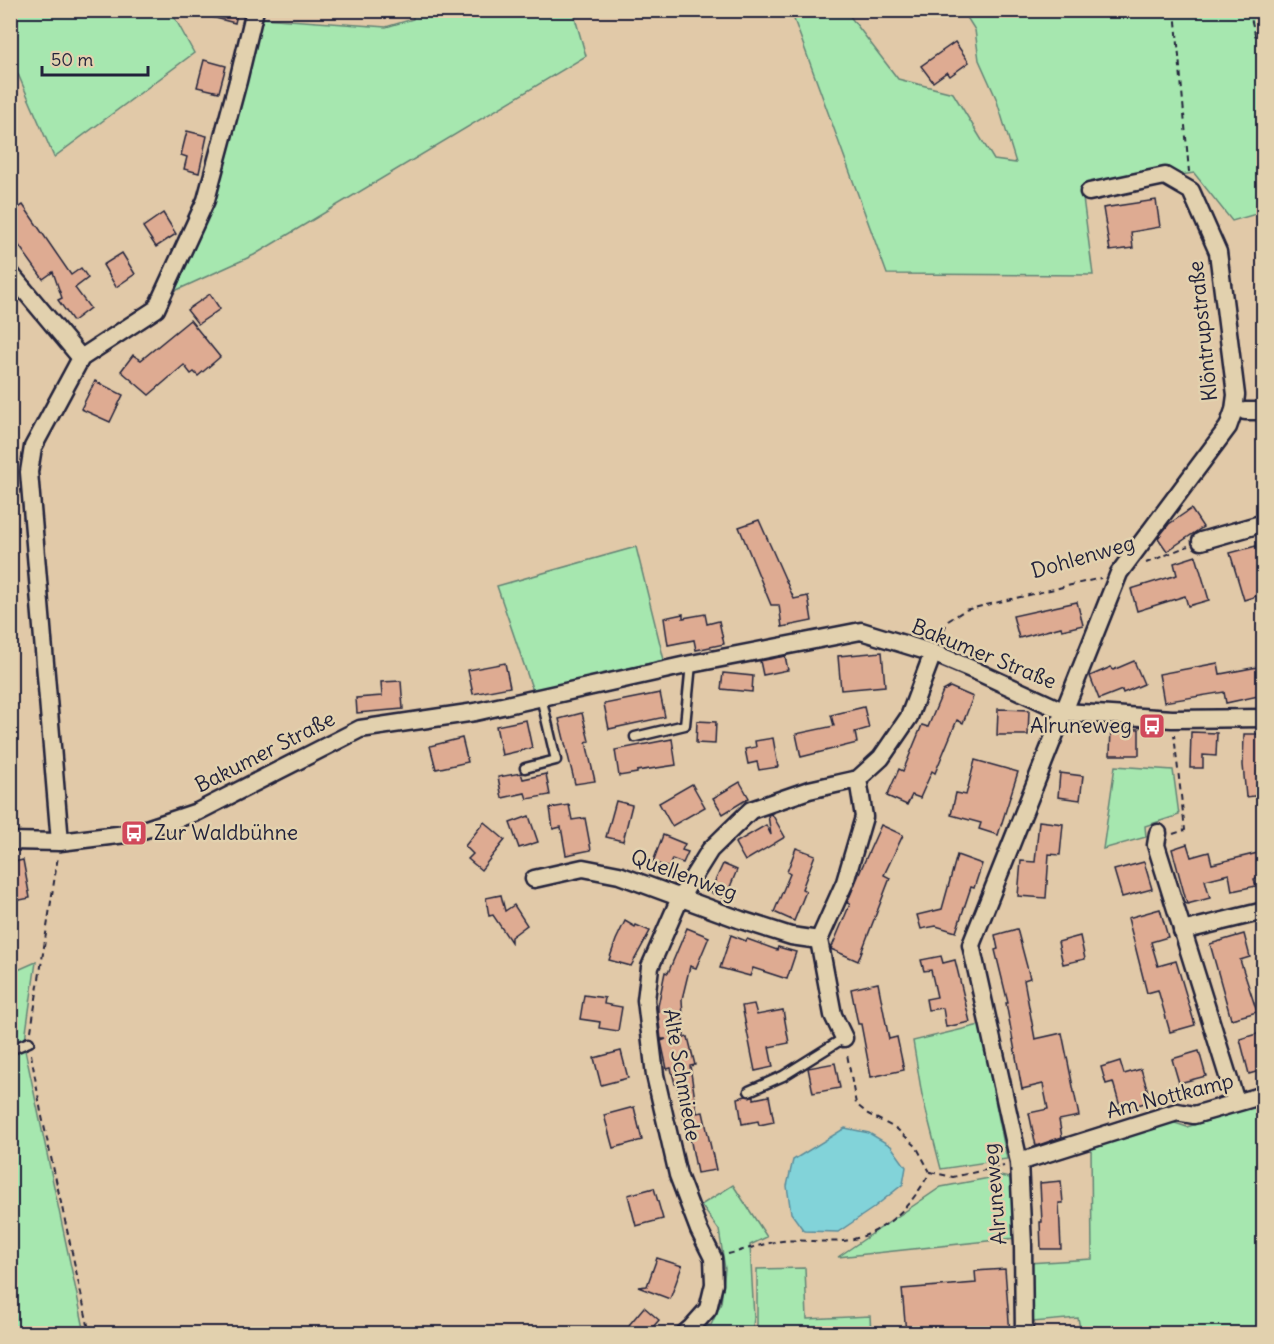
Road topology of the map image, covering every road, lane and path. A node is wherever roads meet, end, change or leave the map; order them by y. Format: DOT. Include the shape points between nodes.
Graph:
graph roads {
  1 [pos="255,10"];
  2 [pos="1175,10"];
  3 [pos="1249,10"];
  4 [pos="1263,45"];
  5 [pos="1191,191"];
  6 [pos="1089,192"];
  7 [pos="10,273"];
  8 [pos="81,358"];
  9 [pos="1245,411"];
  10 [pos="1263,411"];
  11 [pos="1263,523"];
  12 [pos="1201,541"];
  13 [pos="1119,573"];
  14 [pos="933,653"];
  15 [pos="691,664"];
  16 [pos="541,697"];
  17 [pos="1065,712"];
  18 [pos="1172,718"];
  19 [pos="1263,718"];
  20 [pos="635,737"];
  21 [pos="525,768"];
  22 [pos="858,779"];
  23 [pos="1158,833"];
  24 [pos="10,841"];
  25 [pos="60,842"];
  26 [pos="534,879"];
  27 [pos="680,898"];
  28 [pos="1263,911"];
  29 [pos="1182,931"];
  30 [pos="819,940"];
  31 [pos="844,1038"];
  32 [pos="29,1042"];
  33 [pos="10,1050"];
  34 [pos="749,1091"];
  35 [pos="1263,1095"];
  36 [pos="1236,1102"];
  37 [pos="1019,1162"];
  38 [pos="930,1172"];
  39 [pos="713,1258"];
  40 [pos="90,1334"];
  41 [pos="684,1334"];
  42 [pos="1024,1334"];
  1 -- 8 [label="street" via="206,200 156,309"];
  2 -- 5 [label="path"];
  3 -- 4 [label="path" via="1257,42"];
  5 -- 6 [label="street" via="1165,176"];
  5 -- 13 [label="street, Klöntrupstraße" via="1218,252 1236,395 1234,410 1228,427"];
  7 -- 8 [label="street"];
  8 -- 25 [label="street" via="33,447 29,472"];
  9 -- 10 [label="street"];
  11 -- 12 [label="street"];
  12 -- 13 [label="path, Dohlenweg"];
  13 -- 14 [label="path, Dohlenweg" via="966,610 948,621"];
  13 -- 17 [label="street, Klöntrupstraße"];
  14 -- 15 [label="street, Bakumer Straße" via="861,631"];
  14 -- 17 [label="street, Bakumer Straße"];
  14 -- 22 [label="street, Alte Schmiede" via="909,717 881,758"];
  15 -- 16 [label="street, Bakumer Straße"];
  15 -- 20 [label="lane" via="685,725"];
  16 -- 21 [label="lane" via="556,760"];
  16 -- 25 [label="street, Bakumer Straße" via="475,712 360,729 197,812 134,833"];
  17 -- 18 [label="street, Bakumer Straße"];
  17 -- 37 [label="street, Alruneweg" via="971,945"];
  18 -- 19 [label="street, Bakumer Straße"];
  18 -- 23 [label="path" via="1185,830 1171,835"];
  22 -- 27 [label="street, Alte Schmiede" via="809,790 751,810 710,850"];
  22 -- 30 [label="street" via="864,817 845,882"];
  23 -- 29 [label="street" via="1156,845"];
  24 -- 25 [label="street, Bakumer Straße"];
  25 -- 32 [label="path"];
  26 -- 27 [label="street, Quellenweg" via="583,868 619,875"];
  27 -- 30 [label="street, Quellenweg" via="791,936"];
  27 -- 39 [label="street, Alte Schmiede" via="650,967 646,1000 655,1075 678,1175"];
  28 -- 29 [label="street"];
  29 -- 36 [label="street"];
  30 -- 31 [label="street" via="833,1015"];
  31 -- 34 [label="lane" via="783,1076"];
  31 -- 38 [label="path" via="856,1104 897,1129 916,1146"];
  32 -- 33 [label="lane"];
  32 -- 40 [label="path"];
  35 -- 36 [label="street, Am Nottkamp"];
  36 -- 37 [label="street, Am Nottkamp" via="1194,1115 1177,1112"];
  37 -- 38 [label="path" via="953,1177"];
  37 -- 42 [label="street, Alruneweg"];
  38 -- 39 [label="path" via="901,1214 871,1234 843,1241 781,1241"];
  39 -- 41 [label="street, Alte Schmiede" via="714,1284 708,1310"];
}
